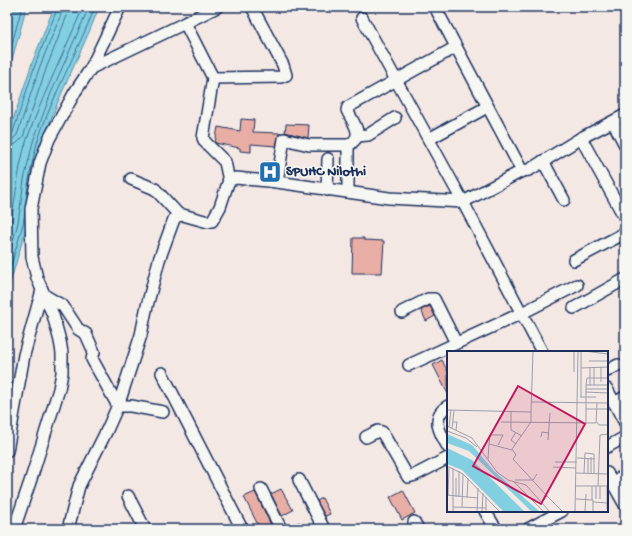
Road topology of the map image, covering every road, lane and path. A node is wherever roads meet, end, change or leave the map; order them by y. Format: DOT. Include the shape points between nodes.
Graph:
graph roads {
  1 [pos="120,7"];
  2 [pos="217,7"];
  3 [pos="252,7"];
  4 [pos="435,7"];
  5 [pos="362,18"];
  6 [pos="185,23"];
  7 [pos="456,47"];
  8 [pos="91,68"];
  9 [pos="212,78"];
  10 [pos="396,80"];
  11 [pos="487,107"];
  12 [pos="625,115"];
  13 [pos="395,118"];
  14 [pos="613,122"];
  15 [pos="357,136"];
  16 [pos="582,138"];
  17 [pos="429,139"];
  18 [pos="625,144"];
  19 [pos="349,145"];
  20 [pos="328,159"];
  21 [pos="543,161"];
  22 [pos="522,171"];
  23 [pos="131,179"];
  24 [pos="229,181"];
  25 [pos="277,182"];
  26 [pos="327,190"];
  27 [pos="348,192"];
  28 [pos="564,200"];
  29 [pos="463,202"];
  30 [pos="179,215"];
  31 [pos="625,218"];
  32 [pos="625,232"];
  33 [pos="574,260"];
  34 [pos="625,279"];
  35 [pos="577,285"];
  36 [pos="43,293"];
  37 [pos="574,308"];
  38 [pos="402,312"];
  39 [pos="522,313"];
  40 [pos="456,343"];
  41 [pos="541,351"];
  42 [pos="618,365"];
  43 [pos="409,366"];
  44 [pos="608,370"];
  45 [pos="162,373"];
  46 [pos="608,391"];
  47 [pos="625,397"];
  48 [pos="614,403"];
  49 [pos="118,406"];
  50 [pos="447,407"];
  51 [pos="163,412"];
  52 [pos="625,423"];
  53 [pos="366,437"];
  54 [pos="625,437"];
  55 [pos="447,445"];
  56 [pos="608,446"];
  57 [pos="7,451"];
  58 [pos="447,459"];
  59 [pos="625,475"];
  60 [pos="299,480"];
  61 [pos="609,480"];
  62 [pos="261,490"];
  63 [pos="128,496"];
  64 [pos="625,505"];
  65 [pos="486,512"];
  66 [pos="561,512"];
  67 [pos="547,525"];
  68 [pos="14,529"];
  69 [pos="68,529"];
  70 [pos="145,529"];
  71 [pos="242,529"];
  72 [pos="282,529"];
  73 [pos="324,529"];
  74 [pos="496,529"];
  75 [pos="528,529"];
  1 -- 8 [label="street"];
  2 -- 6 [label="street"];
  3 -- 9 [label="street" via="286,75 281,78"];
  4 -- 7 [label="street"];
  5 -- 10 [label="street"];
  6 -- 8 [label="street"];
  6 -- 9 [label="street"];
  7 -- 10 [label="street"];
  7 -- 11 [label="street"];
  8 -- 36 [label="street" via="48,139 40,163 32,209 31,240 33,265"];
  9 -- 24 [label="street" via="203,138 225,162"];
  10 -- 15 [label="street" via="348,107"];
  10 -- 17 [label="street"];
  11 -- 17 [label="street"];
  11 -- 22 [label="street"];
  12 -- 14 [label="street"];
  13 -- 15 [label="street" via="368,135"];
  14 -- 16 [label="street"];
  14 -- 18 [label="street"];
  15 -- 19 [label="street"];
  16 -- 21 [label="street"];
  16 -- 31 [label="street"];
  17 -- 29 [label="street"];
  19 -- 25 [label="street" via="309,145 284,139"];
  19 -- 27 [label="street"];
  20 -- 26 [label="street"];
  21 -- 22 [label="street" via="529,170"];
  21 -- 28 [label="street"];
  22 -- 29 [label="street"];
  23 -- 30 [label="street" via="155,189"];
  24 -- 25 [label="street" via="236,178"];
  24 -- 30 [label="street" via="212,221"];
  25 -- 26 [label="street"];
  26 -- 27 [label="street"];
  27 -- 29 [label="street" via="401,199"];
  29 -- 39 [label="street"];
  30 -- 49 [label="street" via="174,219 159,260 141,335"];
  32 -- 33 [label="street"];
  34 -- 37 [label="street"];
  35 -- 39 [label="street"];
  36 -- 49 [label="street" via="63,306 78,329 86,334 94,352 92,360"];
  36 -- 57 [label="street" via="24,355"];
  36 -- 68 [label="street" via="60,341 61,382"];
  38 -- 40 [label="street" via="428,299 434,299"];
  39 -- 40 [label="street"];
  39 -- 41 [label="street"];
  40 -- 43 [label="street"];
  42 -- 44 [label="street"];
  45 -- 71 [label="street"];
  46 -- 48 [label="street"];
  47 -- 48 [label="street"];
  48 -- 52 [label="street"];
  49 -- 51 [label="street"];
  49 -- 69 [label="street" via="79,486"];
  50 -- 55 [label="street" via="438,415 438,427"];
  53 -- 58 [label="street" via="378,431 382,432 408,477"];
  54 -- 56 [label="street"];
  59 -- 61 [label="street"];
  60 -- 73 [label="street"];
  61 -- 64 [label="street"];
  62 -- 72 [label="street"];
  63 -- 70 [label="street"];
  65 -- 74 [label="street"];
  66 -- 67 [label="street"];
  67 -- 75 [label="street"];
}
